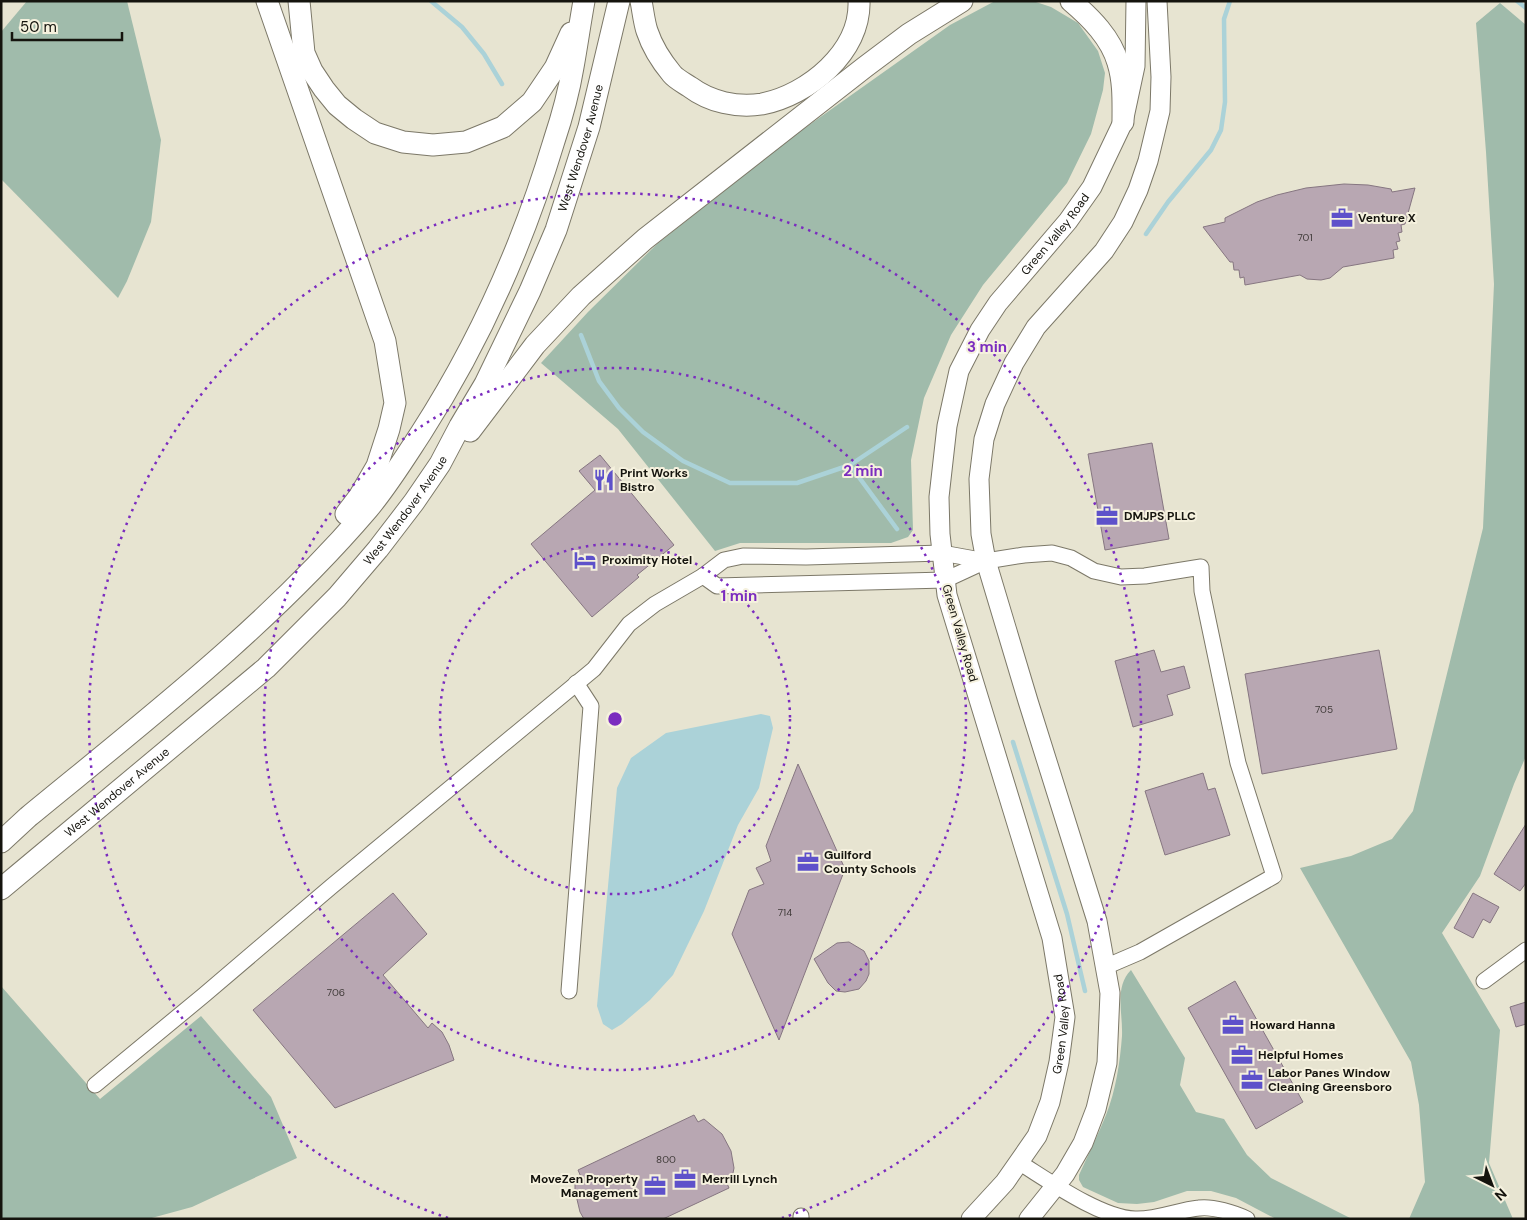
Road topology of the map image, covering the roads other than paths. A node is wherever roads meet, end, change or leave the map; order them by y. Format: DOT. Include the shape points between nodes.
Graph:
graph roads {
  1 [pos="267,1"];
  2 [pos="299,1"];
  3 [pos="619,1"];
  4 [pos="641,1"];
  5 [pos="859,1"];
  6 [pos="1071,1"];
  7 [pos="1136,1"];
  8 [pos="1157,1"];
  9 [pos="584,3"];
  10 [pos="959,4"];
  11 [pos="1123,122"];
  12 [pos="440,464"];
  13 [pos="942,553"];
  14 [pos="986,560"];
  15 [pos="316,565"];
  16 [pos="703,576"];
  17 [pos="946,580"];
  18 [pos="576,683"];
  19 [pos="28,817"];
  20 [pos="1,834"];
  21 [pos="1,842"];
  22 [pos="1,889"];
  23 [pos="1526,950"];
  24 [pos="1105,967"];
  25 [pos="1484,981"];
  26 [pos="569,991"];
  27 [pos="96,1085"];
  28 [pos="1020,1163"];
  29 [pos="1056,1186"];
  30 [pos="971,1219"];
  31 [pos="1029,1219"];
  32 [pos="1247,1219"];
  1 -- 15 [label="highway" via="385,341 395,402 377,466"];
  2 -- 9 [label="highway" via="304,53 312,71 338,105 354,120 376,133 403,142 433,145 466,142 503,127 532,102 555,68"];
  3 -- 12 [label="highway, West Wendover Avenue" via="588,127 556,230 505,345"];
  4 -- 5 [label="highway" via="647,31 673,75 699,94 724,103 744,105 780,98 824,73 853,35"];
  6 -- 11 [label="highway" via="1096,23 1118,63 1123,89"];
  7 -- 11 [label="main road, Green Valley Road" via="1135,66"];
  8 -- 14 [label="main road" via="1160,111 1148,161 1123,222 1104,251 1036,327 995,404 984,440 979,479 981,534"];
  9 -- 15 [label="highway" via="573,70 555,139 516,249 490,309 460,369 402,462 369,507"];
  10 -- 12 [label="highway" via="909,34 865,67 646,239 581,296 535,345 474,427"];
  11 -- 13 [label="main road, Green Valley Road" via="1092,186 1068,221 998,302 960,371 947,426 939,497"];
  12 -- 22 [label="highway, West Wendover Avenue" via="378,549 266,668"];
  13 -- 14 [label="street"];
  13 -- 16 [label="street" via="743,556 724,560"];
  13 -- 17 [label="main road, Green Valley Road"];
  14 -- 17 [label="street"];
  14 -- 24 [label="main road" via="1097,921"];
  14 -- 24 [label="street" via="1052,553 1071,558 1094,571 1120,577 1201,567 1202,591 1238,763 1274,876 1140,952"];
  15 -- 19 [label="highway" via="225,653"];
  16 -- 17 [label="street" via="717,586"];
  16 -- 18 [label="street" via="655,604 629,624 594,669"];
  17 -- 28 [label="main road, Green Valley Road" via="947,594 1052,938 1065,1018 1050,1102 1037,1136"];
  18 -- 26 [label="street" via="591,706"];
  18 -- 27 [label="street"];
  19 -- 20 [label="highway"];
  19 -- 21 [label="highway"];
  23 -- 25 [label="street"];
  24 -- 29 [label="main road" via="1110,993 1107,1063 1096,1109 1083,1143"];
  28 -- 29 [label="street"];
  28 -- 30 [label="main road, Green Valley Road"];
  29 -- 31 [label="main road"];
  29 -- 32 [label="street" via="1108,1214 1135,1219 1201,1208"];
}
